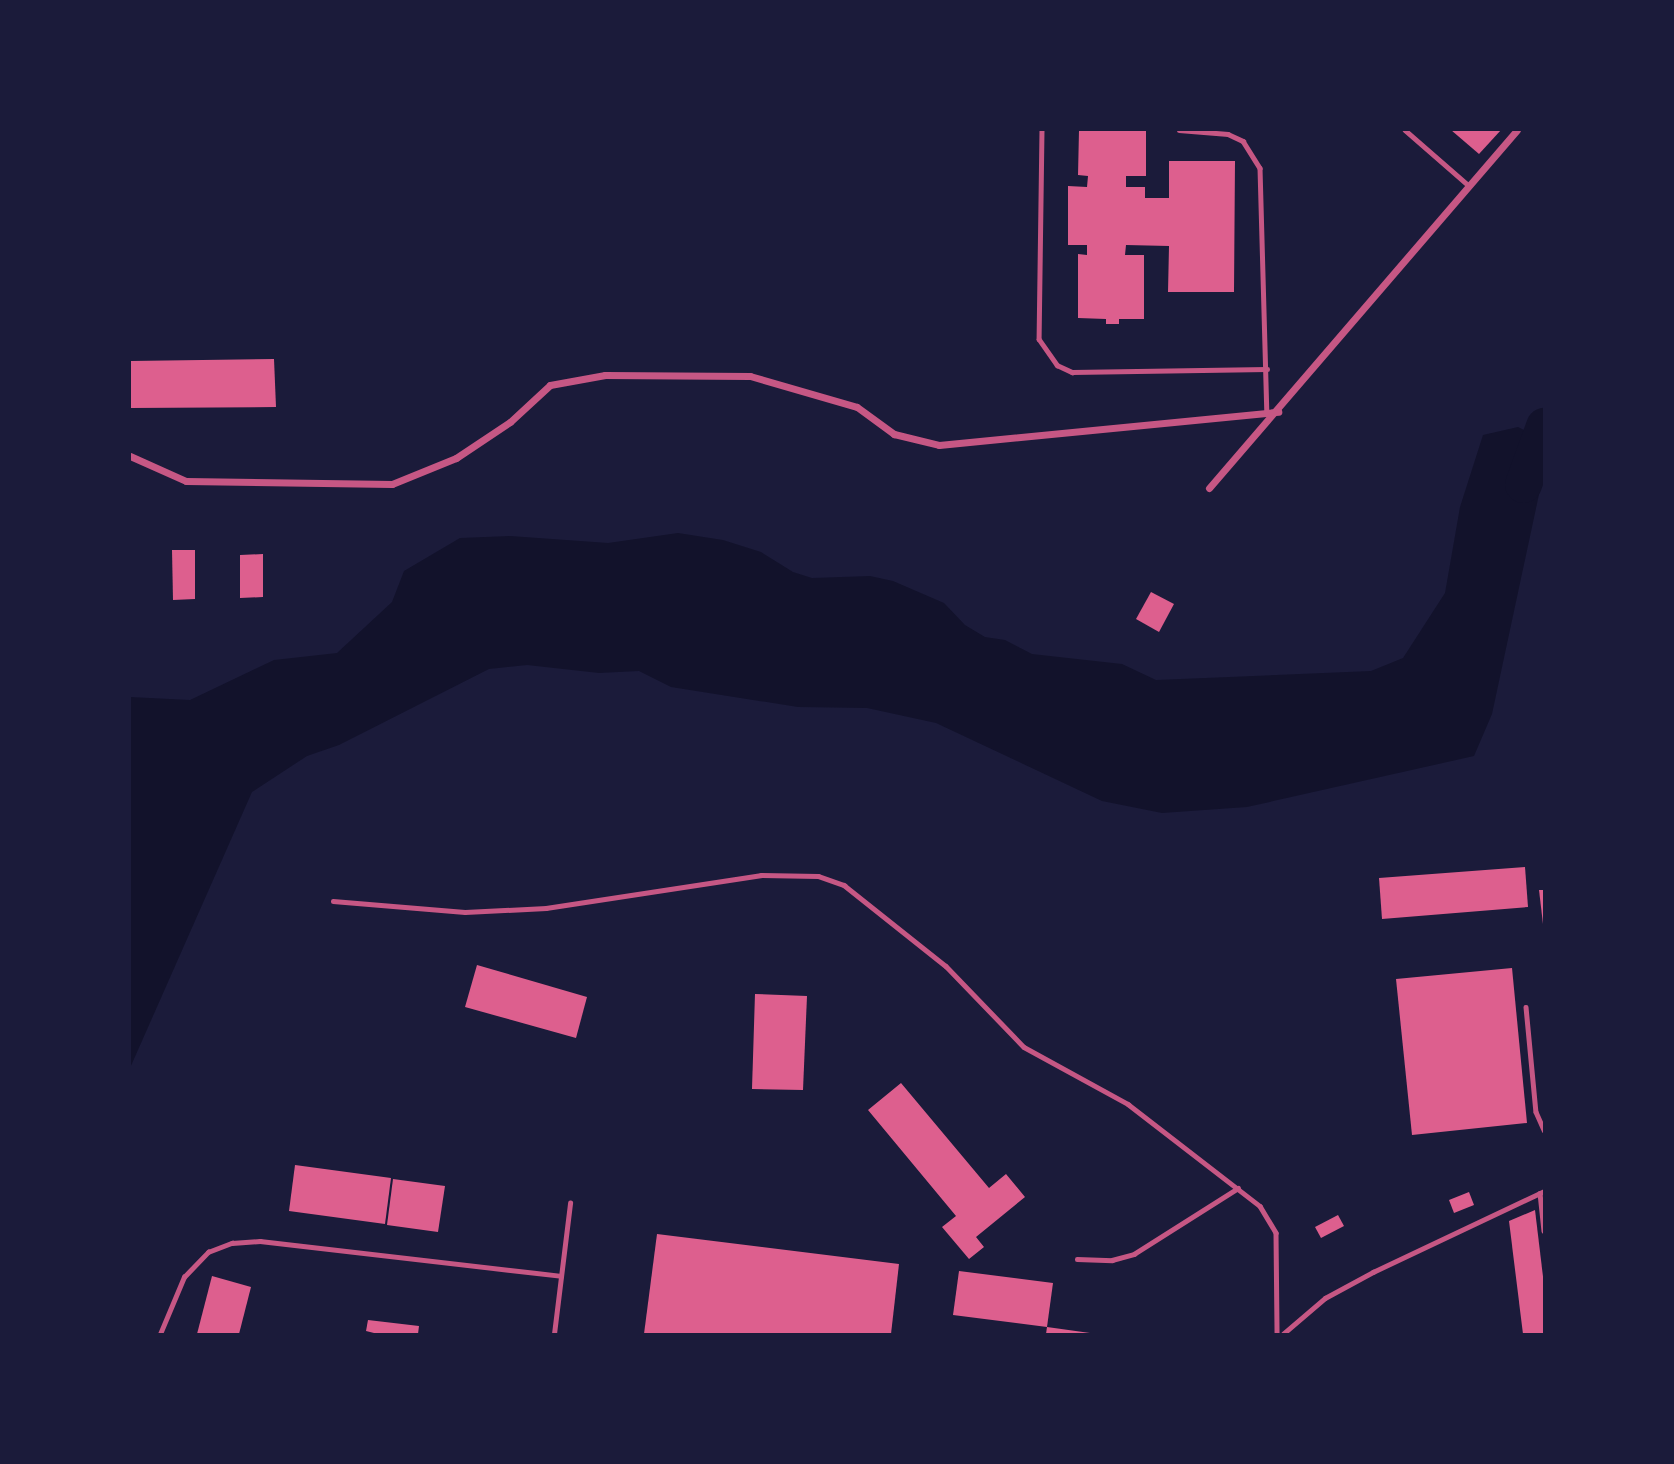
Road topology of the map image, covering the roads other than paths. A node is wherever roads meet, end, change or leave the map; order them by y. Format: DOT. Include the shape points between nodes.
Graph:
graph roads {
  1 [pos="1042,130"];
  2 [pos="1179,130"];
  3 [pos="1405,130"];
  4 [pos="1517,130"];
  5 [pos="1468,185"];
  6 [pos="1267,369"];
  7 [pos="1278,412"];
  8 [pos="1267,413"];
  9 [pos="130,456"];
  10 [pos="1209,488"];
  11 [pos="333,901"];
  12 [pos="1526,1007"];
  13 [pos="1545,1130"];
  14 [pos="1238,1188"];
  15 [pos="1542,1192"];
  16 [pos="570,1203"];
  17 [pos="1545,1231"];
  18 [pos="1077,1259"];
  19 [pos="561,1276"];
  20 [pos="160,1335"];
  21 [pos="554,1335"];
  22 [pos="1280,1335"];
  1 -- 6 [label="lane" via="1039,340 1057,365 1072,372"];
  2 -- 6 [label="lane" via="1228,134 1243,141 1260,168"];
  3 -- 5 [label="lane"];
  4 -- 5 [label="street"];
  5 -- 7 [label="street"];
  6 -- 8 [label="lane"];
  7 -- 8 [label="street"];
  7 -- 10 [label="street"];
  8 -- 9 [label="street" via="939,445 894,434 857,407 750,376 606,374 550,385 510,422 456,458 392,484 186,481"];
  11 -- 14 [label="lane" via="503,911 761,875 818,876 864,897 946,966 1024,1047 1128,1104"];
  12 -- 13 [label="lane" via="1536,1112"];
  14 -- 18 [label="lane" via="1134,1254 1112,1260"];
  14 -- 22 [label="lane" via="1260,1206 1276,1233"];
  15 -- 17 [label="lane"];
  15 -- 22 [label="lane" via="1325,1298"];
  16 -- 19 [label="lane"];
  19 -- 20 [label="lane" via="260,1241 232,1243 208,1252 184,1277"];
  19 -- 21 [label="lane"];
}
